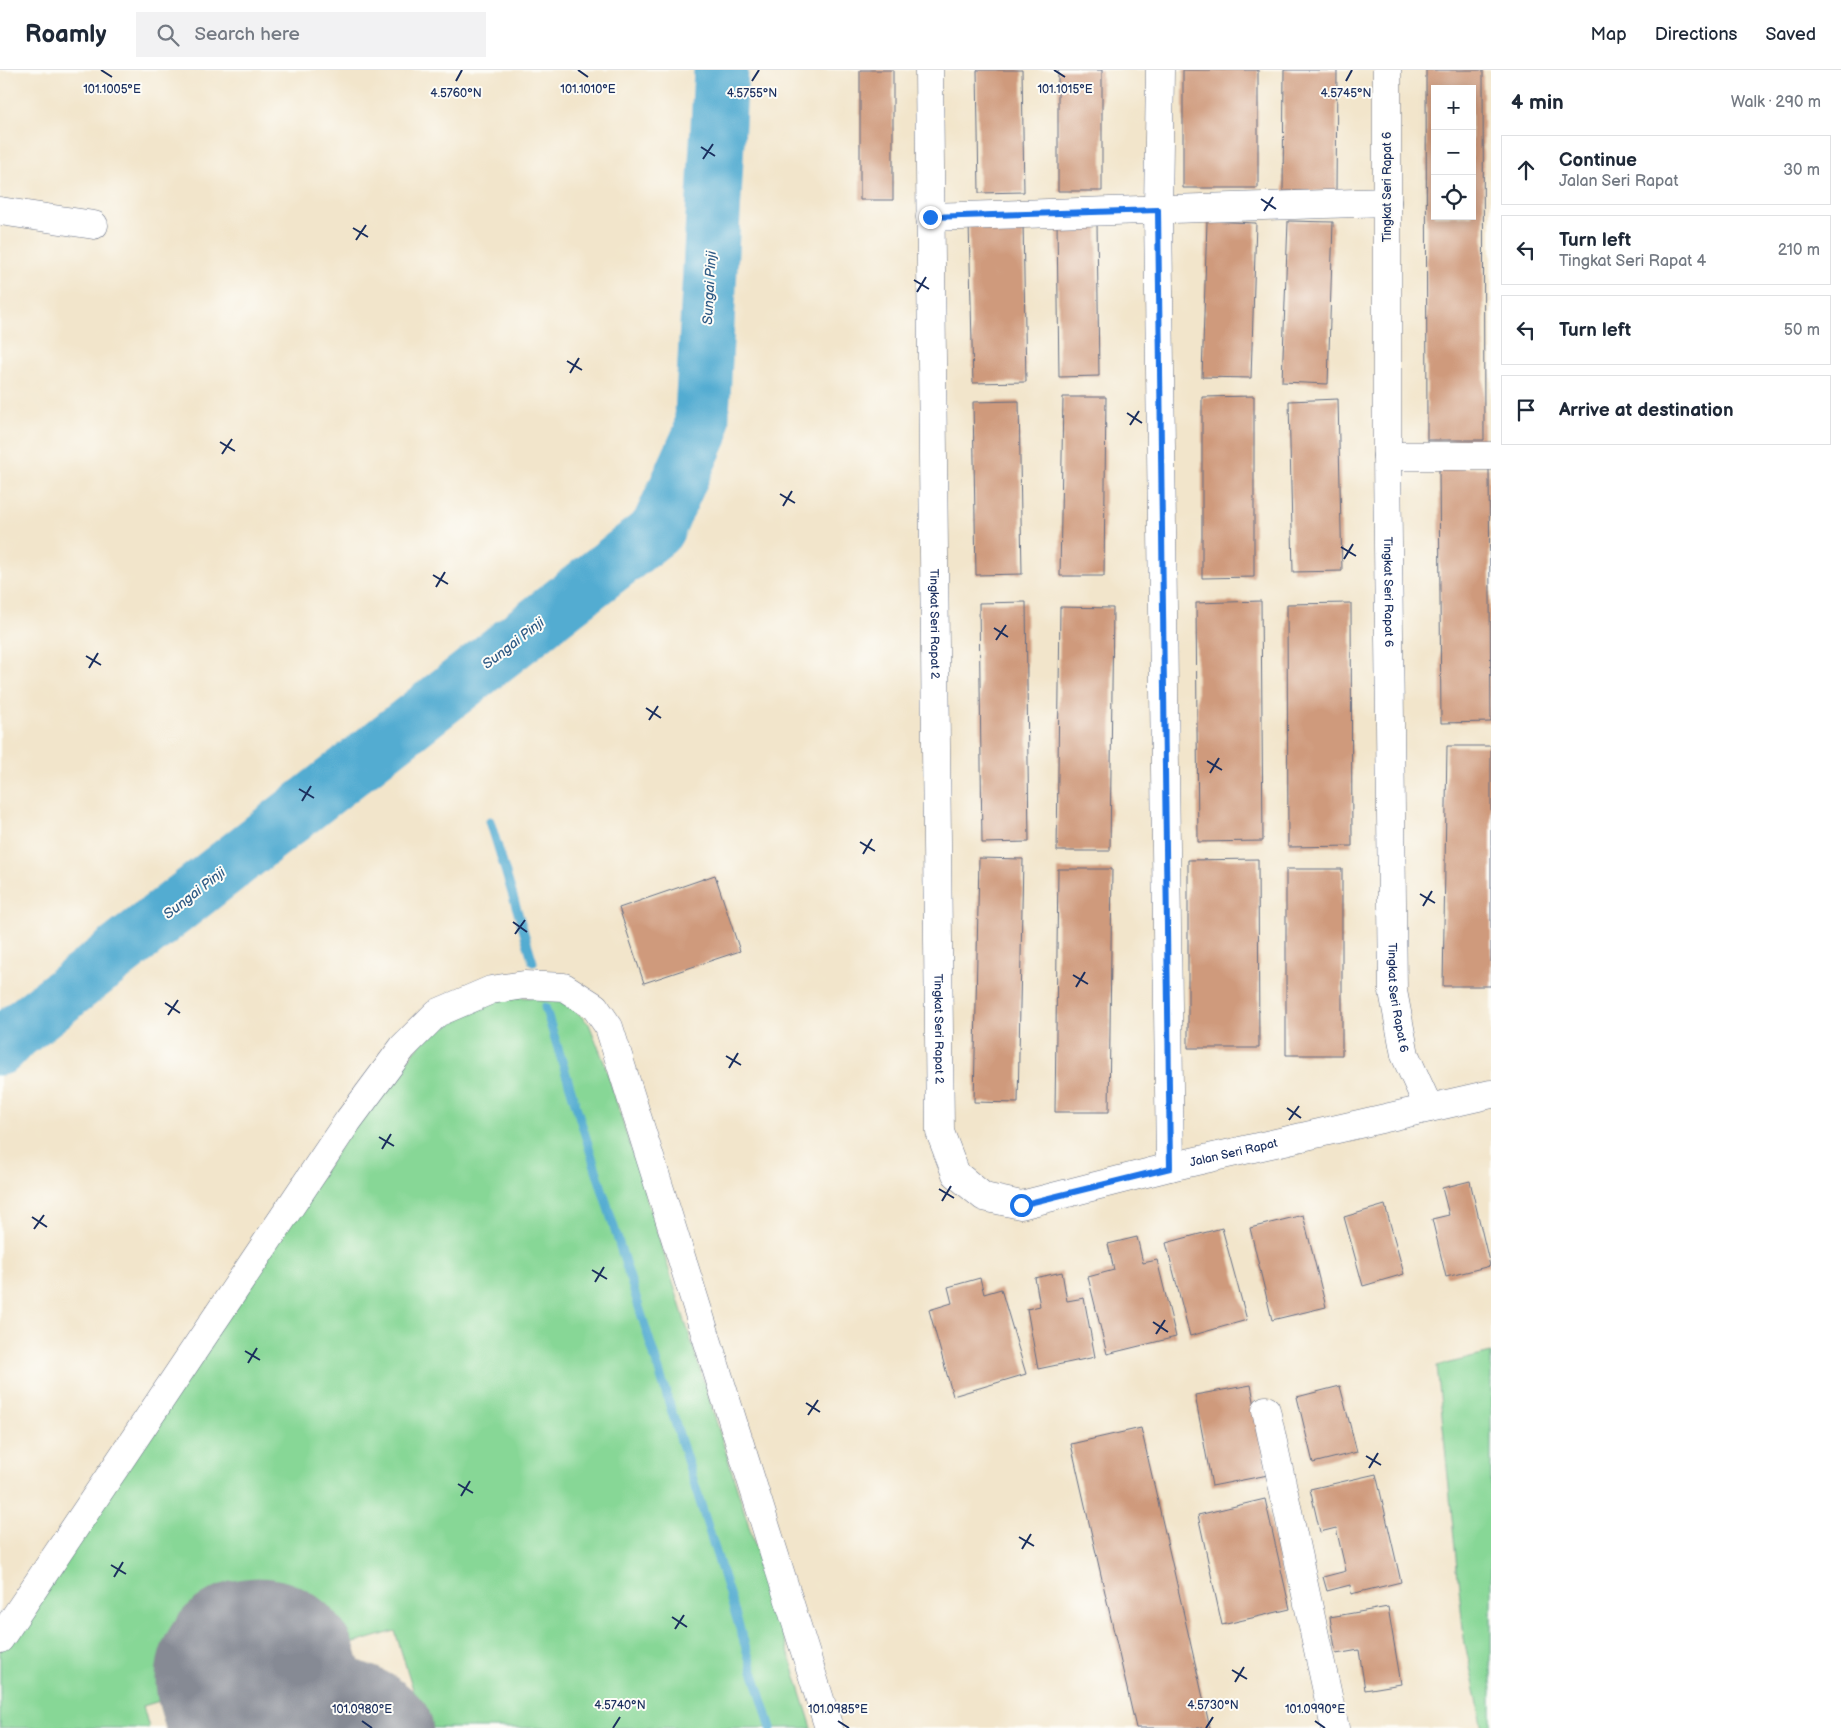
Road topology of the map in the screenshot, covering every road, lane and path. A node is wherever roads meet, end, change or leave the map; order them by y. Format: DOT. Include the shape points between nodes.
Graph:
graph roads {
  1 [pos="929,70"];
  2 [pos="1160,70"];
  3 [pos="1387,70"];
  4 [pos="1387,202"];
  5 [pos="1158,210"];
  6 [pos="0,211"];
  7 [pos="930,217"];
  8 [pos="94,225"];
  9 [pos="1388,456"];
  10 [pos="1491,456"];
  11 [pos="1491,1094"];
  12 [pos="1429,1108"];
  13 [pos="1170,1168"];
  14 [pos="956,1174"];
  15 [pos="1266,1410"];
  16 [pos="0,1639"];
  17 [pos="829,1728"];
  18 [pos="1336,1728"];
  1 -- 7 [label="street, Tingkat Seri Rapat 2"];
  2 -- 5 [label="street"];
  3 -- 4 [label="street, Tingkat Seri Rapat 6"];
  4 -- 5 [label="street"];
  4 -- 9 [label="street, Tingkat Seri Rapat 6"];
  5 -- 7 [label="street"];
  5 -- 13 [label="street"];
  6 -- 8 [label="street"];
  7 -- 14 [label="street, Tingkat Seri Rapat 2" via="940,1132"];
  9 -- 10 [label="street"];
  9 -- 12 [label="street, Tingkat Seri Rapat 6" via="1393,991 1406,1055"];
  11 -- 12 [label="street, Jalan Seri Rapat"];
  12 -- 13 [label="street, Jalan Seri Rapat"];
  13 -- 14 [label="street, Jalan Seri Rapat" via="1021,1205 984,1197"];
  15 -- 18 [label="street"];
  16 -- 17 [label="street" via="348,1121 403,1047 437,1013 491,990 524,985 564,988 595,1007 609,1028"];
}
